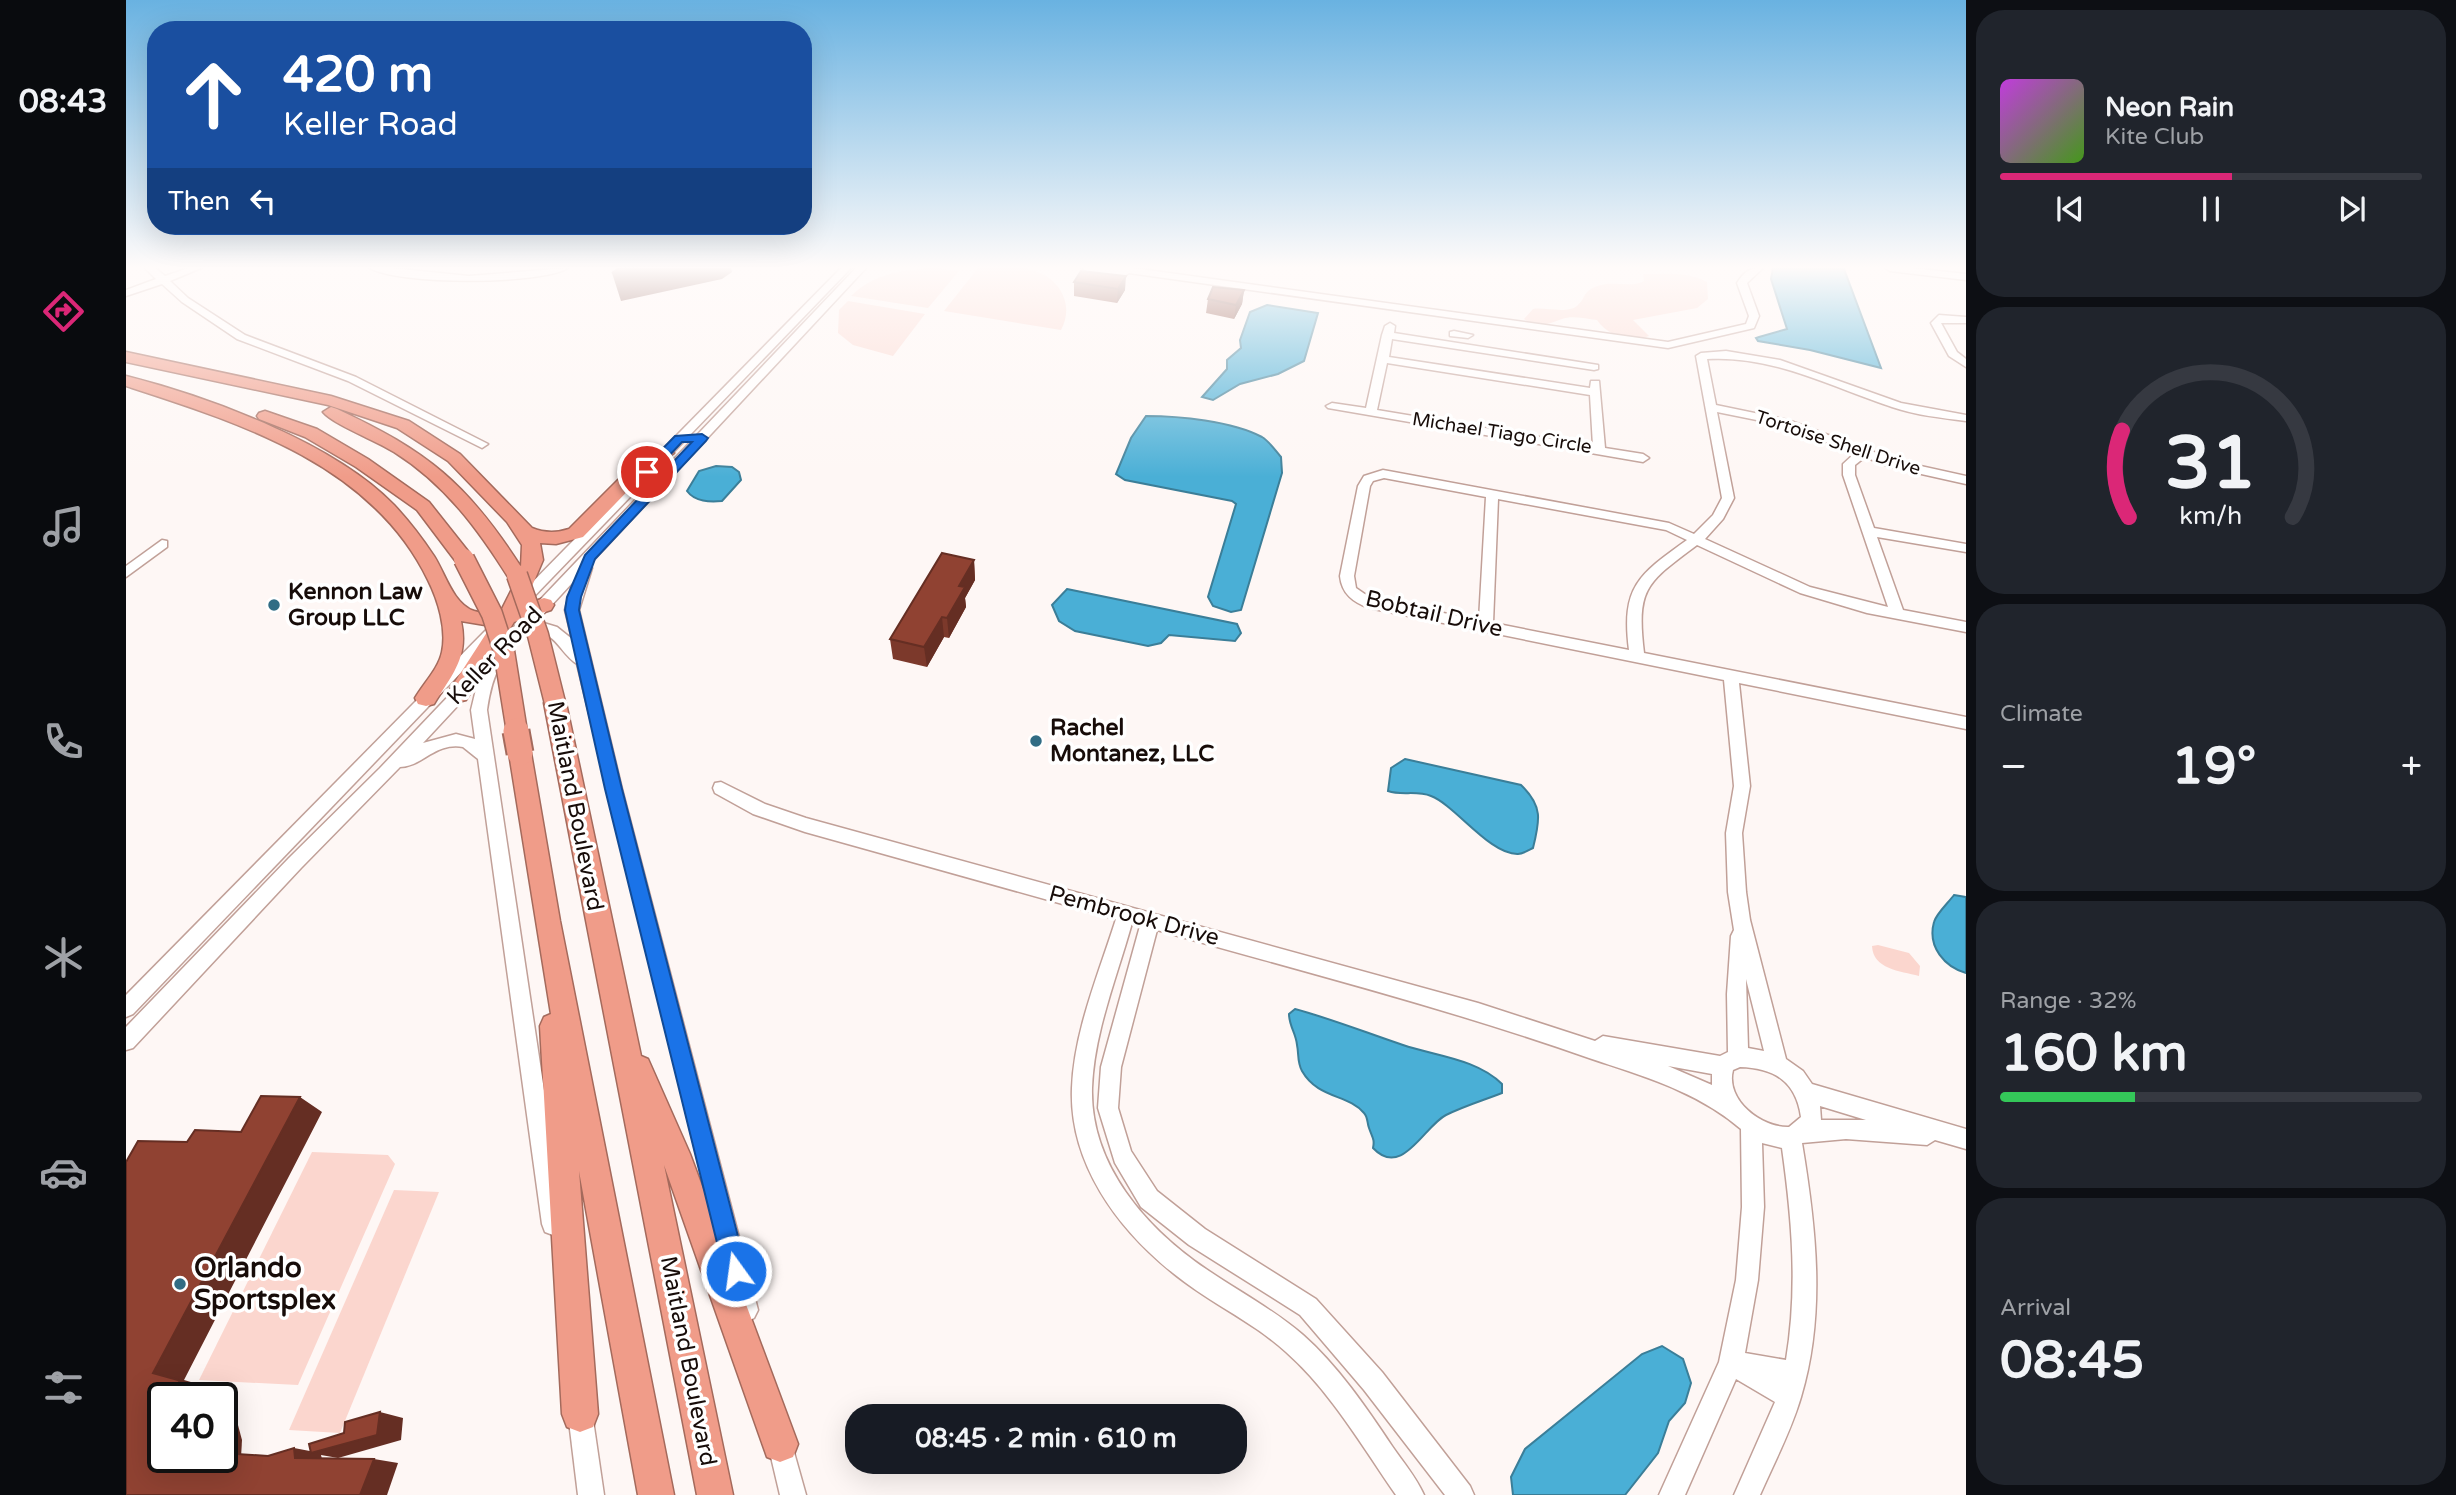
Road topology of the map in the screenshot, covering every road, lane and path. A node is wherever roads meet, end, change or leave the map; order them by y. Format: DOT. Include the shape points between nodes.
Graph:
graph roads {
  1 [pos="243,338"];
  2 [pos="778,338"];
  3 [pos="796,338"];
  4 [pos="1387,338"];
  5 [pos="1445,338"];
  6 [pos="1467,338"];
  7 [pos="1613,338"];
  8 [pos="1695,338"];
  9 [pos="1944,338"];
  10 [pos="1454,339"];
  11 [pos="1467,341"];
  12 [pos="772,344"];
  13 [pos="788,346"];
  14 [pos="126,357"];
  15 [pos="1382,359"];
  16 [pos="1966,364"];
  17 [pos="126,380"];
  18 [pos="257,385"];
  19 [pos="1595,392"];
  20 [pos="1332,405"];
  21 [pos="1710,407"];
  22 [pos="1371,412"];
  23 [pos="1966,418"];
  24 [pos="679,439"];
  25 [pos="698,442"];
  26 [pos="482,444"];
  27 [pos="1599,451"];
  28 [pos="665,453"];
  29 [pos="1862,453"];
  30 [pos="1643,458"];
  31 [pos="1966,480"];
  32 [pos="1492,494"];
  33 [pos="1868,531"];
  34 [pos="524,532"];
  35 [pos="1699,540"];
  36 [pos="162,544"];
  37 [pos="1966,548"];
  38 [pos="589,558"];
  39 [pos="126,573"];
  40 [pos="444,592"];
  41 [pos="544,605"];
  42 [pos="1897,614"];
  43 [pos="507,626"];
  44 [pos="1486,627"];
  45 [pos="1966,627"];
  46 [pos="1637,657"];
  47 [pos="588,677"];
  48 [pos="1731,677"];
  49 [pos="458,694"];
  50 [pos="426,698"];
  51 [pos="1966,723"];
  52 [pos="486,757"];
  53 [pos="386,772"];
  54 [pos="720,788"];
  55 [pos="1126,914"];
  56 [pos="1150,920"];
  57 [pos="1741,920"];
  58 [pos="547,922"];
  59 [pos="126,1008"];
  60 [pos="619,1025"];
  61 [pos="1552,1035"];
  62 [pos="126,1041"];
  63 [pos="1730,1061"];
  64 [pos="1777,1064"];
  65 [pos="1805,1091"];
  66 [pos="1729,1107"];
  67 [pos="1751,1127"];
  68 [pos="1798,1134"];
  69 [pos="1963,1138"];
  70 [pos="1731,1363"];
  71 [pos="1792,1385"];
  72 [pos="580,1414"];
  73 [pos="780,1444"];
  74 [pos="591,1495"];
  75 [pos="656,1495"];
  76 [pos="715,1495"];
  77 [pos="793,1495"];
  78 [pos="1411,1495"];
  79 [pos="1461,1495"];
  80 [pos="1672,1495"];
  81 [pos="1747,1495"];
  1 -- 26 [label="street" via="352,379"];
  2 -- 12 [label="street, Keller Road"];
  3 -- 13 [label="street, Keller Road"];
  4 -- 15 [label="street, Michael Tiago Circle"];
  5 -- 10 [label="street, Michael Tiago Circle"];
  6 -- 11 [label="street"];
  7 -- 8 [label="street" via="1668,345"];
  9 -- 16 [label="street" via="1953,355"];
  10 -- 11 [label="street, Michael Tiago Circle"];
  11 -- 19 [label="street, Michael Tiago Circle" via="1594,361"];
  12 -- 13 [label="street"];
  12 -- 24 [label="street, Keller Road"];
  13 -- 25 [label="street, Keller Road"];
  14 -- 18 [label="highway, Maitland Boulevard"];
  15 -- 19 [label="street"];
  15 -- 22 [label="street, Michael Tiago Circle"];
  17 -- 40 [label="highway" via="257,426 342,474 377,500 425,557"];
  17 -- 58 [label="highway, Maitland Boulevard, bridge" via="249,410 311,433 423,506 464,559 492,614 504,651"];
  18 -- 34 [label="highway" via="332,401 405,426 445,450"];
  18 -- 60 [label="highway, Maitland Boulevard, bridge" via="376,434 419,461 456,493 517,575 555,703"];
  19 -- 27 [label="street, Michael Tiago Circle"];
  20 -- 22 [label="street"];
  21 -- 23 [label="street" via="1701,356 1723,354 1786,364 1898,405"];
  21 -- 29 [label="street, Tortoise Shell Drive" via="1784,422"];
  21 -- 35 [label="street" via="1728,498 1723,513"];
  22 -- 27 [label="street, Michael Tiago Circle"];
  24 -- 25 [label="street"];
  24 -- 28 [label="street, Keller Road"];
  25 -- 38 [label="street, Keller Road"];
  27 -- 30 [label="street"];
  28 -- 34 [label="highway" via="642,466 576,533 544,539"];
  28 -- 43 [label="street, Keller Road"];
  29 -- 31 [label="street, Tortoise Shell Drive"];
  29 -- 33 [label="street" via="1849,464 1849,475"];
  32 -- 35 [label="street, Bobtail Drive" via="1645,522"];
  32 -- 44 [label="street"];
  32 -- 44 [label="street, Bobtail Drive" via="1382,474 1368,479 1347,576 1347,586 1355,597 1369,603"];
  33 -- 37 [label="street"];
  33 -- 42 [label="street"];
  34 -- 43 [label="highway" via="533,558"];
  35 -- 42 [label="street, Bobtail Drive" via="1805,590"];
  35 -- 46 [label="street" via="1646,579 1633,614"];
  36 -- 39 [label="street"];
  38 -- 41 [label="street, Keller Road"];
  38 -- 47 [label="street" via="572,610"];
  40 -- 43 [label="highway" via="459,612"];
  40 -- 50 [label="highway" via="454,638 452,656"];
  41 -- 43 [label="highway"];
  42 -- 45 [label="street, Bobtail Drive"];
  43 -- 47 [label="street" via="540,626 560,634"];
  43 -- 49 [label="highway"];
  43 -- 50 [label="street, Keller Road"];
  43 -- 52 [label="street" via="482,691 479,710"];
  44 -- 46 [label="street, Bobtail Drive"];
  46 -- 48 [label="street, Bobtail Drive"];
  47 -- 73 [label="street"];
  48 -- 51 [label="street, Bobtail Drive"];
  48 -- 57 [label="street" via="1742,786 1734,833"];
  49 -- 53 [label="street, Keller Road"];
  50 -- 59 [label="street, Keller Road"];
  52 -- 53 [label="street" via="472,743 447,740"];
  52 -- 72 [label="street"];
  53 -- 62 [label="street, Keller Road"];
  54 -- 55 [label="street, Pembrook Drive" via="759,809 805,825"];
  55 -- 56 [label="street, Pembrook Drive"];
  55 -- 78 [label="street" via="1090,1040 1082,1088 1087,1135 1108,1190 1140,1228 1183,1267 1258,1315 1307,1354"];
  56 -- 61 [label="street, Pembrook Drive"];
  56 -- 79 [label="street" via="1111,1067 1108,1108 1122,1156 1149,1199 1197,1237 1308,1307 1373,1381"];
  57 -- 63 [label="street"];
  57 -- 64 [label="street"];
  58 -- 72 [label="highway"];
  58 -- 75 [label="highway, Maitland Boulevard"];
  60 -- 73 [label="highway" via="675,1154"];
  60 -- 76 [label="highway, Maitland Boulevard"];
  61 -- 63 [label="street, Pembrook Drive"];
  61 -- 66 [label="street, Pembrook Drive" via="1690,1086"];
  63 -- 64 [label="street" via="1761,1058"];
  63 -- 66 [label="street" via="1719,1078"];
  64 -- 65 [label="street"];
  65 -- 68 [label="street" via="1811,1119"];
  65 -- 69 [label="street"];
  66 -- 67 [label="street"];
  67 -- 68 [label="street" via="1767,1135"];
  67 -- 70 [label="street" via="1753,1207 1747,1280"];
  68 -- 69 [label="street" via="1846,1129"];
  68 -- 71 [label="street" via="1805,1283"];
  70 -- 71 [label="street"];
  70 -- 80 [label="street"];
  71 -- 81 [label="street"];
  72 -- 74 [label="street"];
  73 -- 77 [label="street"];
}
